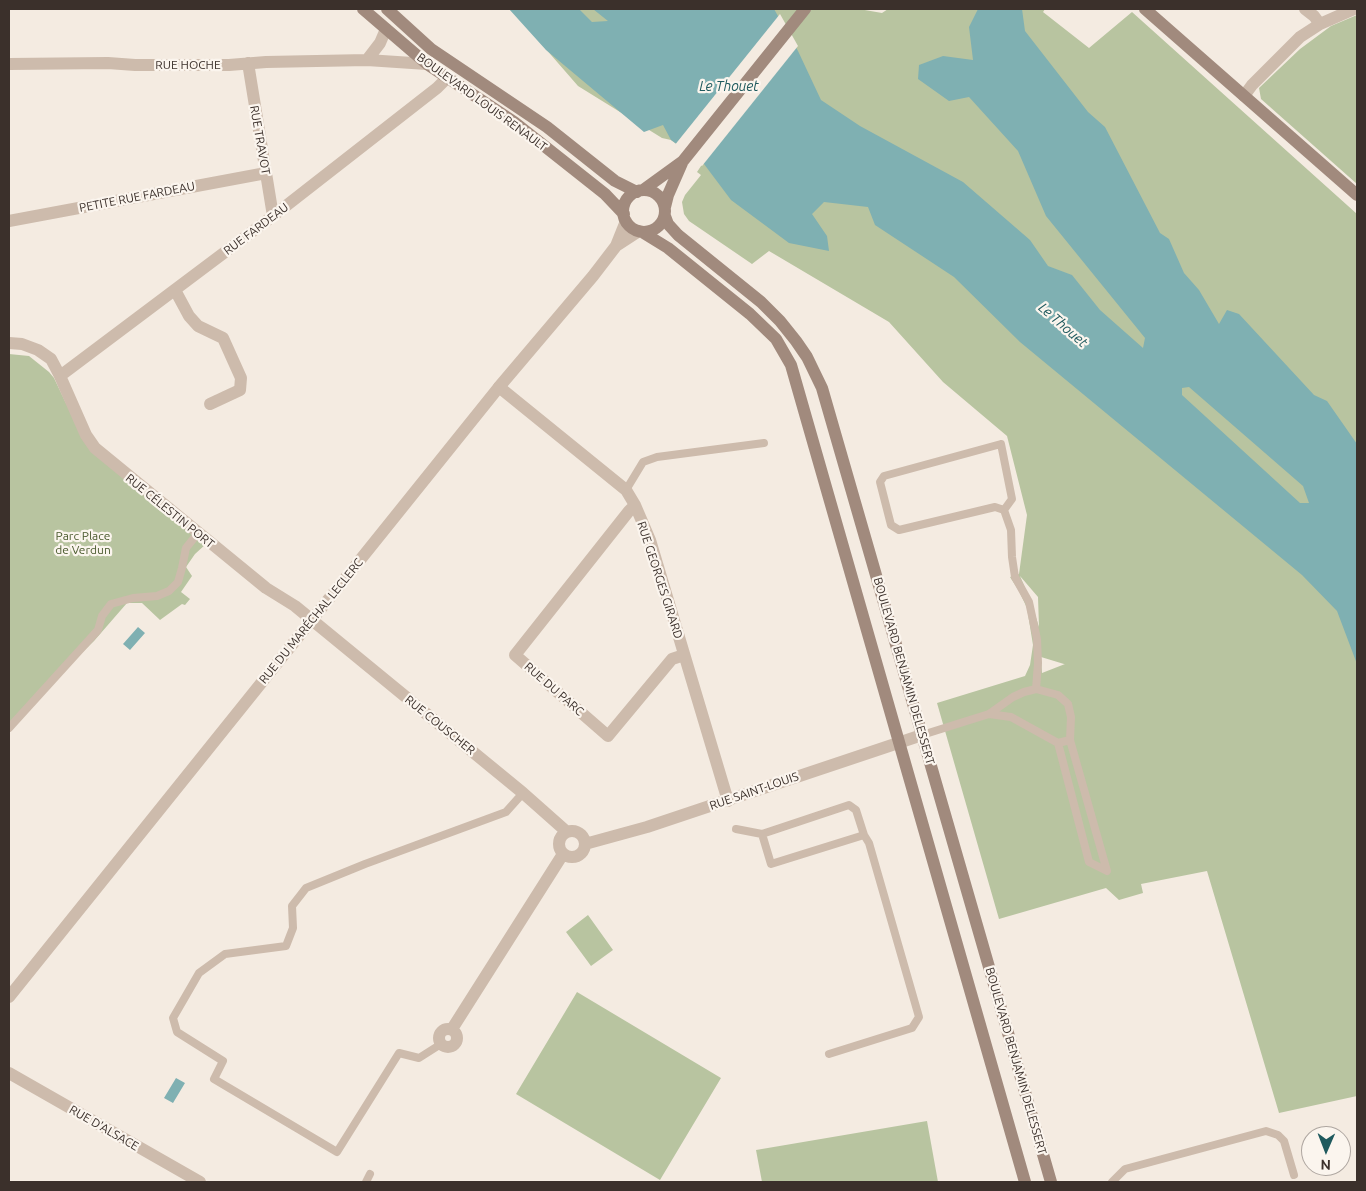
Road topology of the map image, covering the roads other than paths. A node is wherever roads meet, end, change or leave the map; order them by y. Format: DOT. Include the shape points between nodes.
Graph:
graph roads {
  1 [pos="363,9"];
  2 [pos="387,9"];
  3 [pos="1145,9"];
  4 [pos="1305,9"];
  5 [pos="1354,9"];
  6 [pos="803,12"];
  7 [pos="1320,24"];
  8 [pos="386,29"];
  9 [pos="367,60"];
  10 [pos="248,63"];
  11 [pos="9,64"];
  12 [pos="426,64"];
  13 [pos="447,78"];
  14 [pos="1244,96"];
  15 [pos="683,161"];
  16 [pos="266,173"];
  17 [pos="640,191"];
  18 [pos="1357,195"];
  19 [pos="665,212"];
  20 [pos="273,216"];
  21 [pos="625,218"];
  22 [pos="9,221"];
  23 [pos="640,232"];
  24 [pos="616,246"];
  25 [pos="175,290"];
  26 [pos="9,343"];
  27 [pos="60,376"];
  28 [pos="499,387"];
  29 [pos="210,404"];
  30 [pos="764,443"];
  31 [pos="626,490"];
  32 [pos="635,506"];
  33 [pos="1004,510"];
  34 [pos="198,534"];
  35 [pos="312,620"];
  36 [pos="684,655"];
  37 [pos="1036,689"];
  38 [pos="989,714"];
  39 [pos="9,728"];
  40 [pos="922,735"];
  41 [pos="1070,740"];
  42 [pos="899,743"];
  43 [pos="1058,744"];
  44 [pos="523,793"];
  45 [pos="728,801"];
  46 [pos="736,829"];
  47 [pos="567,832"];
  48 [pos="762,834"];
  49 [pos="864,835"];
  50 [pos="585,844"];
  51 [pos="563,854"];
  52 [pos="9,997"];
  53 [pos="441,1044"];
  54 [pos="829,1054"];
  55 [pos="9,1072"];
  56 [pos="1294,1175"];
  57 [pos="200,1182"];
  58 [pos="1025,1182"];
  59 [pos="1051,1182"];
  60 [pos="1112,1182"];
  1 -- 8 [label="main road, BOULEVARD LOUIS RENAULT"];
  2 -- 17 [label="main road, BOULEVARD LOUIS RENAULT" via="431,50 547,127 615,181"];
  3 -- 14 [label="main road"];
  4 -- 7 [label="street"];
  5 -- 7 [label="street"];
  6 -- 15 [label="main road"];
  7 -- 14 [label="street" via="1300,37"];
  8 -- 9 [label="street"];
  8 -- 12 [label="main road, BOULEVARD LOUIS RENAULT"];
  9 -- 10 [label="street, RUE HOCHE"];
  9 -- 12 [label="street, RUE HOCHE"];
  10 -- 11 [label="street, RUE HOCHE"];
  10 -- 16 [label="street, RUE TRAVOT"];
  12 -- 13 [label="main road, BOULEVARD LOUIS RENAULT"];
  13 -- 20 [label="street, RUE FARDEAU"];
  13 -- 21 [label="main road, BOULEVARD LOUIS RENAULT" via="514,122 605,194"];
  14 -- 18 [label="main road"];
  15 -- 17 [label="main road"];
  15 -- 19 [label="main road" via="668,194"];
  16 -- 20 [label="street, RUE TRAVOT"];
  16 -- 22 [label="street, PETITE RUE FARDEAU"];
  17 -- 19 [label="main road" via="657,195"];
  17 -- 21 [label="main road" via="626,201"];
  19 -- 23 [label="main road" via="662,223 656,228"];
  19 -- 40 [label="main road, BOULEVARD BENJAMIN DELESSERT" via="668,224 678,235 780,321 812,367 830,411"];
  20 -- 25 [label="street, RUE FARDEAU"];
  21 -- 23 [label="main road" via="633,229"];
  21 -- 24 [label="street, RUE DU MARÉCHAL LECLERC"];
  23 -- 24 [label="street, RUE DU MARÉCHAL LECLERC"];
  23 -- 42 [label="main road, BOULEVARD BENJAMIN DELESSERT" via="668,248 750,314 776,339 791,365"];
  24 -- 28 [label="street, RUE DU MARÉCHAL LECLERC"];
  25 -- 27 [label="street, RUE FARDEAU"];
  25 -- 29 [label="street" via="198,326 223,338 241,378 240,390"];
  26 -- 27 [label="street, RUE CÉLESTIN PORT" via="38,350 50,359"];
  27 -- 34 [label="street, RUE CÉLESTIN PORT" via="95,448"];
  28 -- 31 [label="street, RUE GEORGES GIRARD"];
  28 -- 35 [label="street, RUE DU MARÉCHAL LECLERC"];
  30 -- 31 [label="lane" via="657,457 643,462"];
  31 -- 32 [label="street, RUE GEORGES GIRARD"];
  32 -- 36 [label="street, RUE GEORGES GIRARD" via="650,540"];
  32 -- 36 [label="street, RUE DU PARC" via="515,654 608,736 672,659"];
  33 -- 33 [label="lane" via="1012,499 1001,444 884,476 880,482 891,525 900,530 995,507"];
  33 -- 37 [label="lane" via="1011,530 1015,577 1030,602 1037,639"];
  34 -- 35 [label="street, RUE CÉLESTIN PORT"];
  34 -- 39 [label="lane" via="186,548 178,582 157,596 111,604 102,616 98,630"];
  35 -- 44 [label="street, RUE COUSCHER"];
  35 -- 52 [label="street, RUE DU MARÉCHAL LECLERC"];
  36 -- 45 [label="street, RUE GEORGES GIRARD"];
  37 -- 38 [label="lane" via="1013,697"];
  37 -- 41 [label="lane" via="1058,695 1068,704"];
  38 -- 40 [label="lane"];
  38 -- 43 [label="lane" via="1011,718"];
  40 -- 42 [label="street, RUE SAINT-LOUIS"];
  40 -- 59 [label="main road, BOULEVARD BENJAMIN DELESSERT"];
  41 -- 43 [label="lane"];
  41 -- 43 [label="lane" via="1107,871 1089,862"];
  42 -- 45 [label="street, RUE SAINT-LOUIS"];
  42 -- 58 [label="main road, BOULEVARD BENJAMIN DELESSERT"];
  44 -- 47 [label="street, RUE COUSCHER"];
  44 -- 53 [label="lane" via="506,812 306,888 292,906 293,928 286,946 225,954 199,973 173,1018 177,1032 223,1061 214,1079 337,1152 399,1053 419,1058"];
  45 -- 50 [label="street, RUE SAINT-LOUIS"];
  46 -- 48 [label="lane"];
  47 -- 50 [label="street" via="578,833"];
  47 -- 51 [label="street" via="559,843"];
  48 -- 49 [label="lane" via="849,806 856,810"];
  48 -- 49 [label="lane" via="771,864"];
  49 -- 54 [label="lane" via="919,1018 912,1028"];
  50 -- 51 [label="street" via="577,856"];
  51 -- 53 [label="street" via="452,1029 457,1036 456,1042 449,1047"];
  55 -- 57 [label="street, RUE D'ALSACE"];
  56 -- 60 [label="lane" via="1284,1141 1266,1131 1125,1169"];
}
